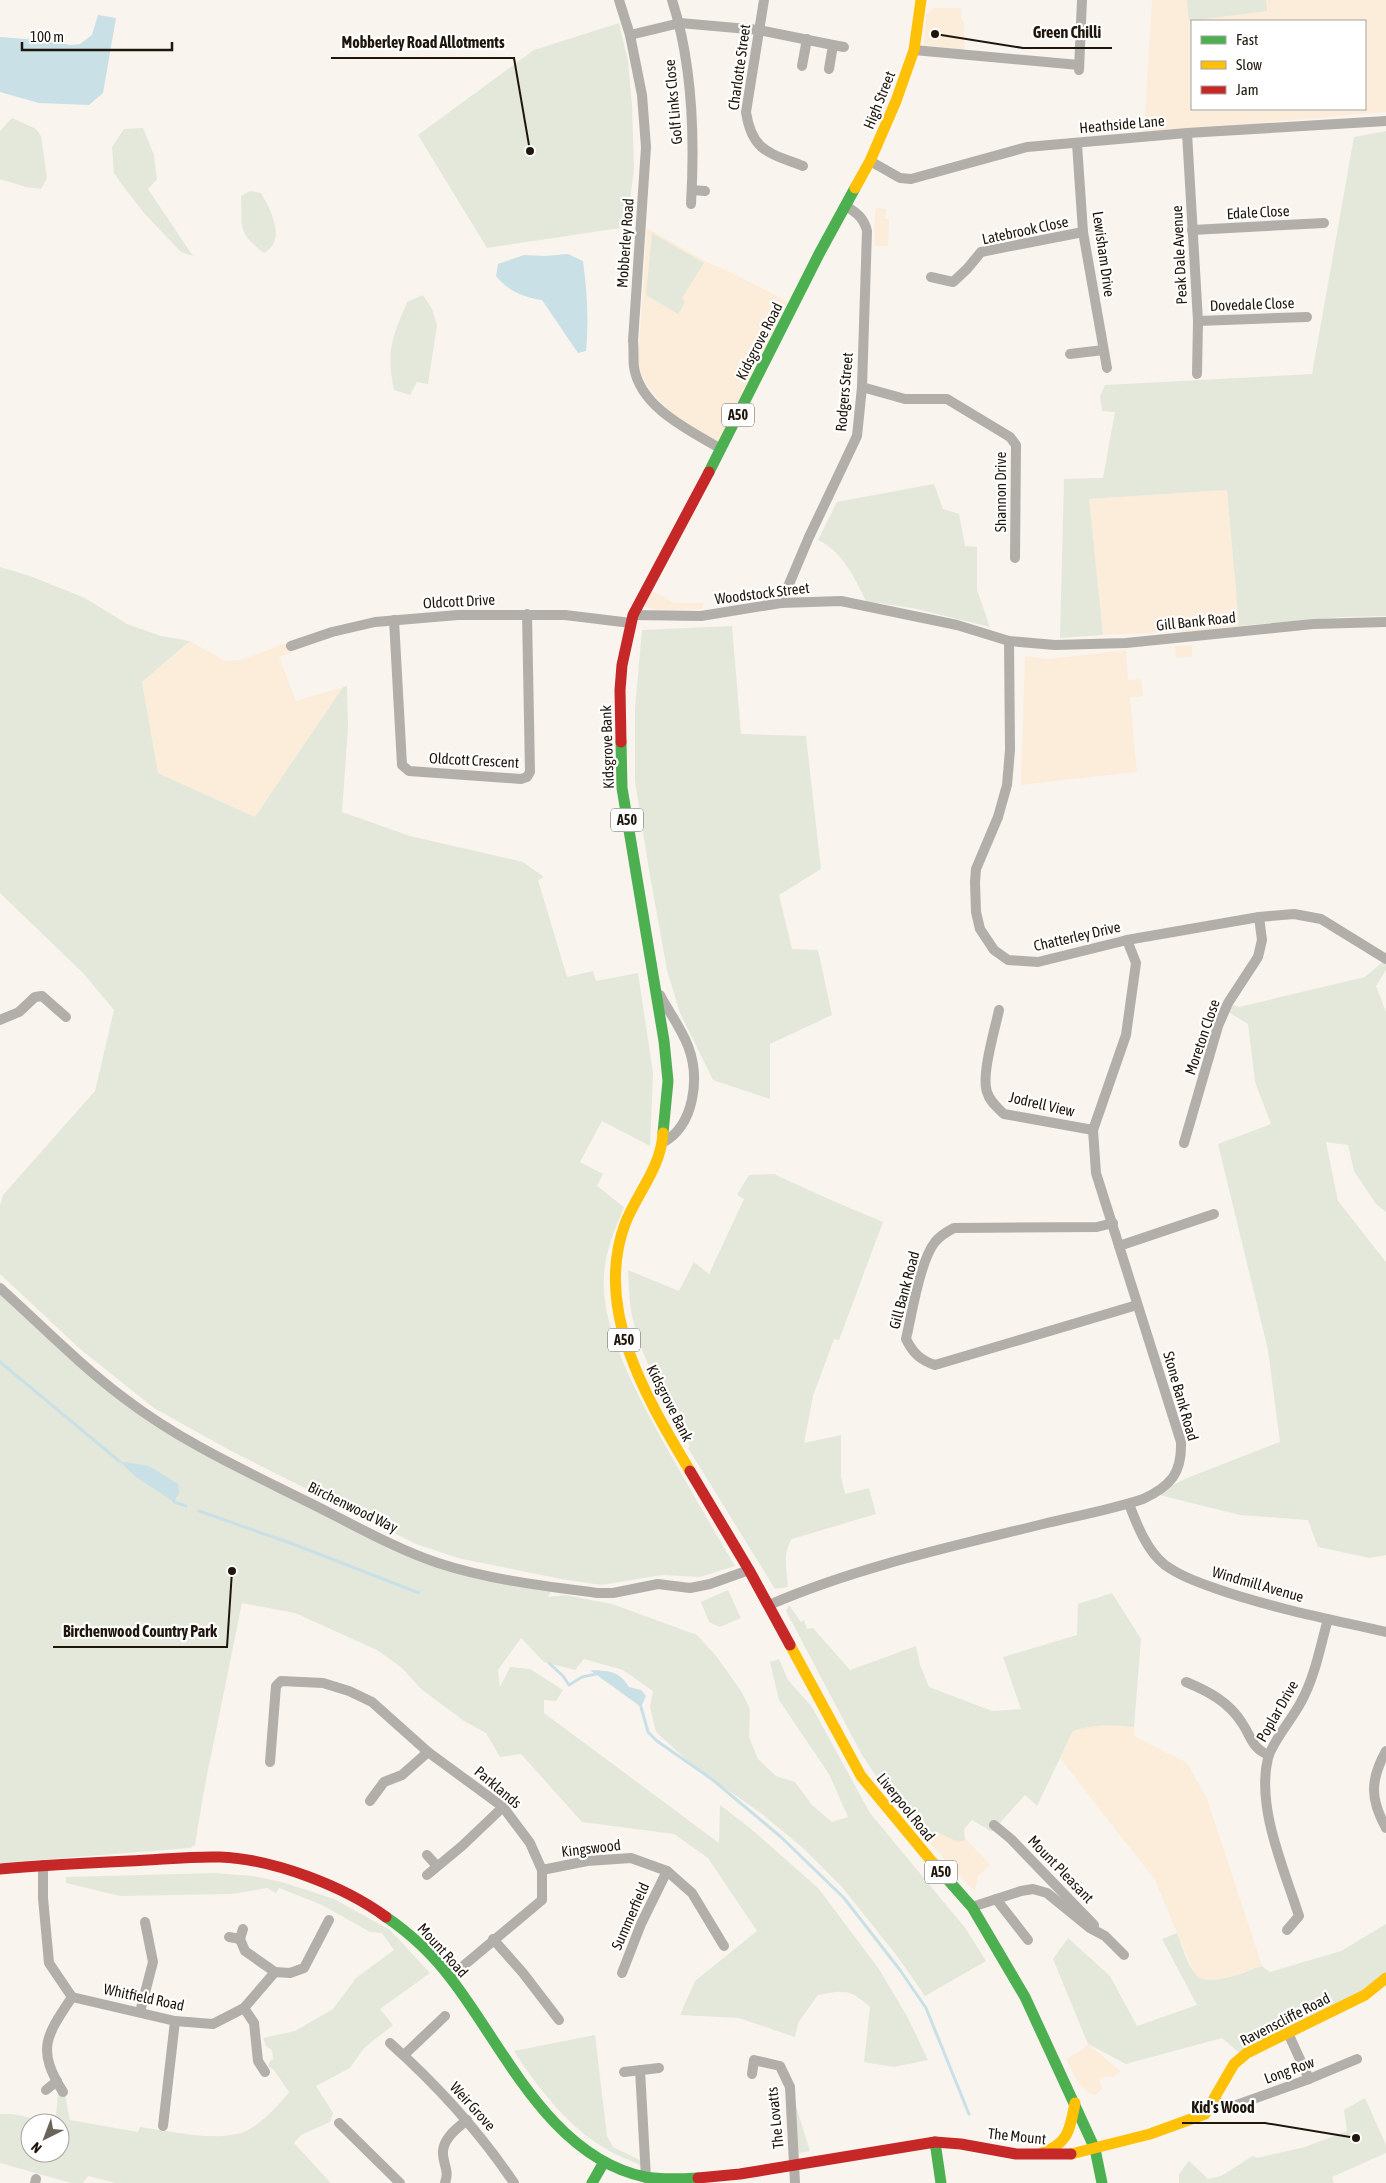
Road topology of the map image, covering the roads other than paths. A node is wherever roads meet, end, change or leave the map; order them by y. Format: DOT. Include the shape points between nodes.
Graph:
graph roads {
  1 [pos="620,0"];
  2 [pos="672,0"];
  3 [pos="764,0"];
  4 [pos="921,0"];
  5 [pos="1082,0"];
  6 [pos="680,23"];
  7 [pos="759,30"];
  8 [pos="630,35"];
  9 [pos="807,39"];
  10 [pos="833,45"];
  11 [pos="844,47"];
  12 [pos="914,50"];
  13 [pos="802,66"];
  14 [pos="829,69"];
  15 [pos="1386,122"];
  16 [pos="1187,133"];
  17 [pos="1077,144"];
  18 [pos="870,162"];
  19 [pos="804,166"];
  20 [pos="692,190"];
  21 [pos="705,191"];
  22 [pos="691,204"];
  23 [pos="846,206"];
  24 [pos="1324,223"];
  25 [pos="1192,230"];
  26 [pos="1083,232"];
  27 [pos="931,278"];
  28 [pos="1307,317"];
  29 [pos="1198,321"];
  30 [pos="1103,350"];
  31 [pos="1070,354"];
  32 [pos="1107,368"];
  33 [pos="1197,374"];
  34 [pos="862,387"];
  35 [pos="722,449"];
  36 [pos="1015,558"];
  37 [pos="781,603"];
  38 [pos="528,614"];
  39 [pos="632,619"];
  40 [pos="394,620"];
  41 [pos="1386,622"];
  42 [pos="1009,641"];
  43 [pos="291,646"];
  44 [pos="1259,917"];
  45 [pos="1127,940"];
  46 [pos="1386,959"];
  47 [pos="655,987"];
  48 [pos="999,1010"];
  49 [pos="66,1017"];
  50 [pos="0,1020"];
  51 [pos="1093,1130"];
  52 [pos="662,1142"];
  53 [pos="1184,1143"];
  54 [pos="1214,1214"];
  55 [pos="1113,1223"];
  56 [pos="1119,1246"];
  57 [pos="0,1288"];
  58 [pos="1137,1305"];
  59 [pos="1129,1504"];
  60 [pos="724,1528"];
  61 [pos="749,1570"];
  62 [pos="769,1605"];
  63 [pos="1328,1619"];
  64 [pos="1386,1632"];
  65 [pos="1186,1682"];
  66 [pos="1386,1751"];
  67 [pos="428,1752"];
  68 [pos="1268,1755"];
  69 [pos="270,1762"];
  70 [pos="370,1801"];
  71 [pos="503,1807"];
  72 [pos="994,1825"];
  73 [pos="1386,1828"];
  74 [pos="427,1855"];
  75 [pos="43,1865"];
  76 [pos="437,1866"];
  77 [pos="0,1869"];
  78 [pos="542,1870"];
  79 [pos="667,1871"];
  80 [pos="427,1875"];
  81 [pos="996,1899"];
  82 [pos="972,1907"];
  83 [pos="329,1920"];
  84 [pos="146,1922"];
  85 [pos="1287,1930"];
  86 [pos="237,1935"];
  87 [pos="1105,1936"];
  88 [pos="493,1939"];
  89 [pos="1028,1940"];
  90 [pos="724,1946"];
  91 [pos="1124,1955"];
  92 [pos="275,1972"];
  93 [pos="622,1973"];
  94 [pos="450,1977"];
  95 [pos="1386,1978"];
  96 [pos="72,1997"];
  97 [pos="244,2008"];
  98 [pos="140,2012"];
  99 [pos="445,2016"];
  100 [pos="559,2020"];
  101 [pos="174,2021"];
  102 [pos="1288,2033"];
  103 [pos="390,2043"];
  104 [pos="404,2055"];
  105 [pos="1357,2059"];
  106 [pos="660,2068"];
  107 [pos="640,2070"];
  108 [pos="264,2072"];
  109 [pos="624,2072"];
  110 [pos="752,2074"];
  111 [pos="1309,2079"];
  112 [pos="57,2081"];
  113 [pos="46,2090"];
  114 [pos="63,2092"];
  115 [pos="1213,2101"];
  116 [pos="1075,2103"];
  117 [pos="467,2120"];
  118 [pos="339,2122"];
  119 [pos="162,2125"];
  120 [pos="934,2142"];
  121 [pos="1095,2149"];
  122 [pos="1034,2155"];
  123 [pos="604,2162"];
  124 [pos="794,2164"];
  125 [pos="646,2178"];
  126 [pos="400,2183"];
  127 [pos="445,2183"];
  128 [pos="514,2183"];
  129 [pos="592,2183"];
  130 [pos="795,2183"];
  131 [pos="941,2183"];
  132 [pos="1102,2183"];
  1 -- 8 [label="street, Mobberley Road"];
  2 -- 6 [label="street, Golf Links Close"];
  3 -- 7 [label="street, Charlotte Street"];
  4 -- 12 [label="main road, High Street / A50"];
  5 -- 12 [label="street" via="1079,68"];
  6 -- 7 [label="street"];
  6 -- 8 [label="street"];
  6 -- 20 [label="street, Golf Links Close" via="691,112"];
  7 -- 9 [label="street"];
  7 -- 19 [label="street, Charlotte Street" via="746,112 748,127 755,142 767,151"];
  8 -- 35 [label="street, Mobberley Road" via="642,95 646,147 633,340 634,368 649,397 671,419"];
  9 -- 10 [label="street"];
  9 -- 13 [label="street"];
  10 -- 11 [label="street"];
  10 -- 14 [label="street"];
  12 -- 18 [label="main road, High Street / A50"];
  15 -- 16 [label="street, Heathside Lane"];
  16 -- 17 [label="street, Heathside Lane"];
  16 -- 25 [label="street, Peak Dale Avenue"];
  17 -- 18 [label="street, Heathside Lane" via="1027,147 911,179 900,178"];
  17 -- 26 [label="street, Lewisham Drive"];
  18 -- 23 [label="main road, High Street / A50"];
  20 -- 21 [label="street"];
  20 -- 22 [label="street, Golf Links Close"];
  23 -- 34 [label="street, Rodgers Street" via="865,222 867,231"];
  23 -- 35 [label="main road, Kidsgrove Road / A50"];
  24 -- 25 [label="street, Edale Close"];
  25 -- 29 [label="street, Peak Dale Avenue"];
  26 -- 27 [label="street, Latebrook Close" via="981,252 954,285"];
  26 -- 30 [label="street, Lewisham Drive"];
  28 -- 29 [label="street, Dovedale Close"];
  29 -- 33 [label="street, Peak Dale Avenue"];
  30 -- 31 [label="street"];
  30 -- 32 [label="street, Lewisham Drive"];
  34 -- 36 [label="street, Shannon Drive" via="905,399 947,399 1010,436 1016,445"];
  34 -- 37 [label="street, Rodgers Street" via="857,436"];
  35 -- 39 [label="main road, Kidsgrove Road / A50"];
  37 -- 39 [label="street, Woodstock Street" via="702,616"];
  37 -- 42 [label="street, Woodstock Street" via="841,601 957,625"];
  38 -- 39 [label="street, Oldcott Drive"];
  38 -- 40 [label="street, Oldcott Drive"];
  38 -- 40 [label="street, Oldcott Crescent" via="530,772 522,779 409,771 402,765"];
  39 -- 47 [label="main road, Kidsgrove Bank / A50" via="620,690 622,788"];
  40 -- 43 [label="street, Oldcott Drive" via="332,632"];
  41 -- 42 [label="street, Gill Bank Road" via="1313,624 1126,643 1055,645"];
  42 -- 45 [label="street, Chatterley Drive" via="1010,750 1007,785 998,817 976,869 974,898 980,929 994,950 1008,960 1028,963"];
  44 -- 45 [label="street, Chatterley Drive"];
  44 -- 46 [label="street, Chatterley Drive" via="1294,914 1321,920"];
  44 -- 53 [label="street, Moreton Close" via="1262,940 1258,957 1228,1002 1218,1026"];
  45 -- 51 [label="street, Stone Bank Road" via="1136,963 1126,1035"];
  47 -- 52 [label="main road, Kidsgrove Bank / A50" via="668,1067 668,1099"];
  47 -- 52 [label="street, Kidsgrove Bank" via="688,1047 693,1066 692,1098 681,1127 672,1138"];
  48 -- 51 [label="street, Jodrell View" via="985,1079 993,1104 1004,1114"];
  49 -- 50 [label="street" via="42,996 34,997 19,1012"];
  51 -- 55 [label="street, Stone Bank Road" via="1096,1173"];
  52 -- 60 [label="main road, Kidsgrove Bank / A50" via="655,1167 618,1246 616,1310 640,1380 668,1436"];
  54 -- 56 [label="street"];
  55 -- 56 [label="street, Stone Bank Road"];
  55 -- 58 [label="street, Gill Bank Road" via="1097,1227 954,1228 942,1234 925,1262 906,1339 923,1361 935,1365"];
  56 -- 58 [label="street, Stone Bank Road"];
  57 -- 61 [label="street, Birchenwood Way" via="92,1373 164,1425 300,1498 436,1563 481,1576 598,1593 658,1584 690,1588"];
  58 -- 59 [label="street, Stone Bank Road" via="1181,1442 1182,1459 1168,1485"];
  59 -- 62 [label="street, Stone Bank Road" via="940,1549 804,1590"];
  59 -- 63 [label="street, Windmill Avenue" via="1139,1530 1164,1565 1200,1583 1249,1600"];
  60 -- 61 [label="main road, Liverpool Road / A50"];
  61 -- 62 [label="main road, Liverpool Road / A50"];
  62 -- 82 [label="main road, Liverpool Road / A50" via="861,1776"];
  63 -- 64 [label="street, Windmill Avenue"];
  63 -- 68 [label="street, Poplar Drive" via="1310,1684"];
  65 -- 68 [label="street" via="1209,1691 1224,1703 1242,1722 1254,1746"];
  66 -- 73 [label="street" via="1374,1774 1378,1814"];
  67 -- 69 [label="street, Parklands" via="372,1702 323,1684 281,1681 276,1686"];
  67 -- 70 [label="street" via="402,1775 384,1782"];
  67 -- 71 [label="street, Parklands"];
  68 -- 85 [label="street, Poplar Drive" via="1265,1777 1267,1807 1299,1916"];
  71 -- 76 [label="street"];
  71 -- 78 [label="street, Parklands" via="530,1843"];
  72 -- 87 [label="street, Mount Pleasant"];
  74 -- 76 [label="street"];
  75 -- 77 [label="main road, Mount Road"];
  75 -- 94 [label="main road, Mount Road" via="221,1857 301,1873 352,1894 382,1912 409,1934"];
  75 -- 96 [label="street" via="49,1963"];
  76 -- 80 [label="street"];
  78 -- 79 [label="street, Kingswood" via="587,1860 631,1858"];
  78 -- 88 [label="street, Parklands" via="542,1900"];
  79 -- 90 [label="street, Kingswood" via="692,1893"];
  79 -- 93 [label="street, Summerfield"];
  81 -- 82 [label="street, Mount Pleasant"];
  81 -- 87 [label="street, Mount Pleasant" via="1033,1888 1047,1893 1090,1928"];
  81 -- 89 [label="street"];
  82 -- 116 [label="main road, Liverpool Road / A50" via="1025,1997"];
  83 -- 92 [label="street" via="304,1968 290,1973"];
  84 -- 98 [label="street" via="153,1962"];
  86 -- 92 [label="street" via="245,1951"];
  87 -- 91 [label="street, Mount Pleasant"];
  88 -- 94 [label="street, Parklands"];
  88 -- 100 [label="street"];
  92 -- 97 [label="street, Whitfield Road"];
  94 -- 123 [label="main road, Mount Road" via="544,2112 572,2140"];
  95 -- 102 [label="main road, Ravenscliffe Road" via="1365,1996"];
  96 -- 98 [label="street, Whitfield Road"];
  96 -- 112 [label="street" via="51,2029 46,2049"];
  97 -- 101 [label="street, Whitfield Road" via="213,2024"];
  97 -- 108 [label="street" via="254,2023 258,2061"];
  98 -- 101 [label="street, Whitfield Road"];
  99 -- 104 [label="street"];
  101 -- 119 [label="street"];
  102 -- 111 [label="street"];
  102 -- 115 [label="main road, Ravenscliffe Road" via="1247,2053 1234,2064"];
  103 -- 104 [label="street, Weir Grove"];
  104 -- 117 [label="street, Weir Grove"];
  105 -- 111 [label="street, Long Row"];
  106 -- 107 [label="street"];
  107 -- 109 [label="street"];
  107 -- 125 [label="street"];
  110 -- 124 [label="street, The Lovatts" via="754,2060 780,2066 790,2087"];
  111 -- 115 [label="street, Long Row" via="1231,2107"];
  112 -- 113 [label="street"];
  112 -- 114 [label="street"];
  115 -- 121 [label="main road" via="1206,2114"];
  116 -- 121 [label="main road, Liverpool Road / A50"];
  116 -- 122 [label="main road" via="1065,2141 1056,2148"];
  117 -- 127 [label="street" via="450,2134 442,2151 448,2175"];
  117 -- 128 [label="street, Weir Grove"];
  118 -- 126 [label="street"];
  120 -- 122 [label="main road, The Mount"];
  120 -- 124 [label="main road, The Mount"];
  120 -- 131 [label="main road"];
  121 -- 122 [label="main road, The Mount" via="1066,2155"];
  121 -- 132 [label="main road, Liverpool Road / A50"];
  123 -- 125 [label="main road, Mount Road"];
  123 -- 129 [label="main road"];
  124 -- 125 [label="main road, Mount Road" via="688,2181"];
  124 -- 130 [label="street"];
}
